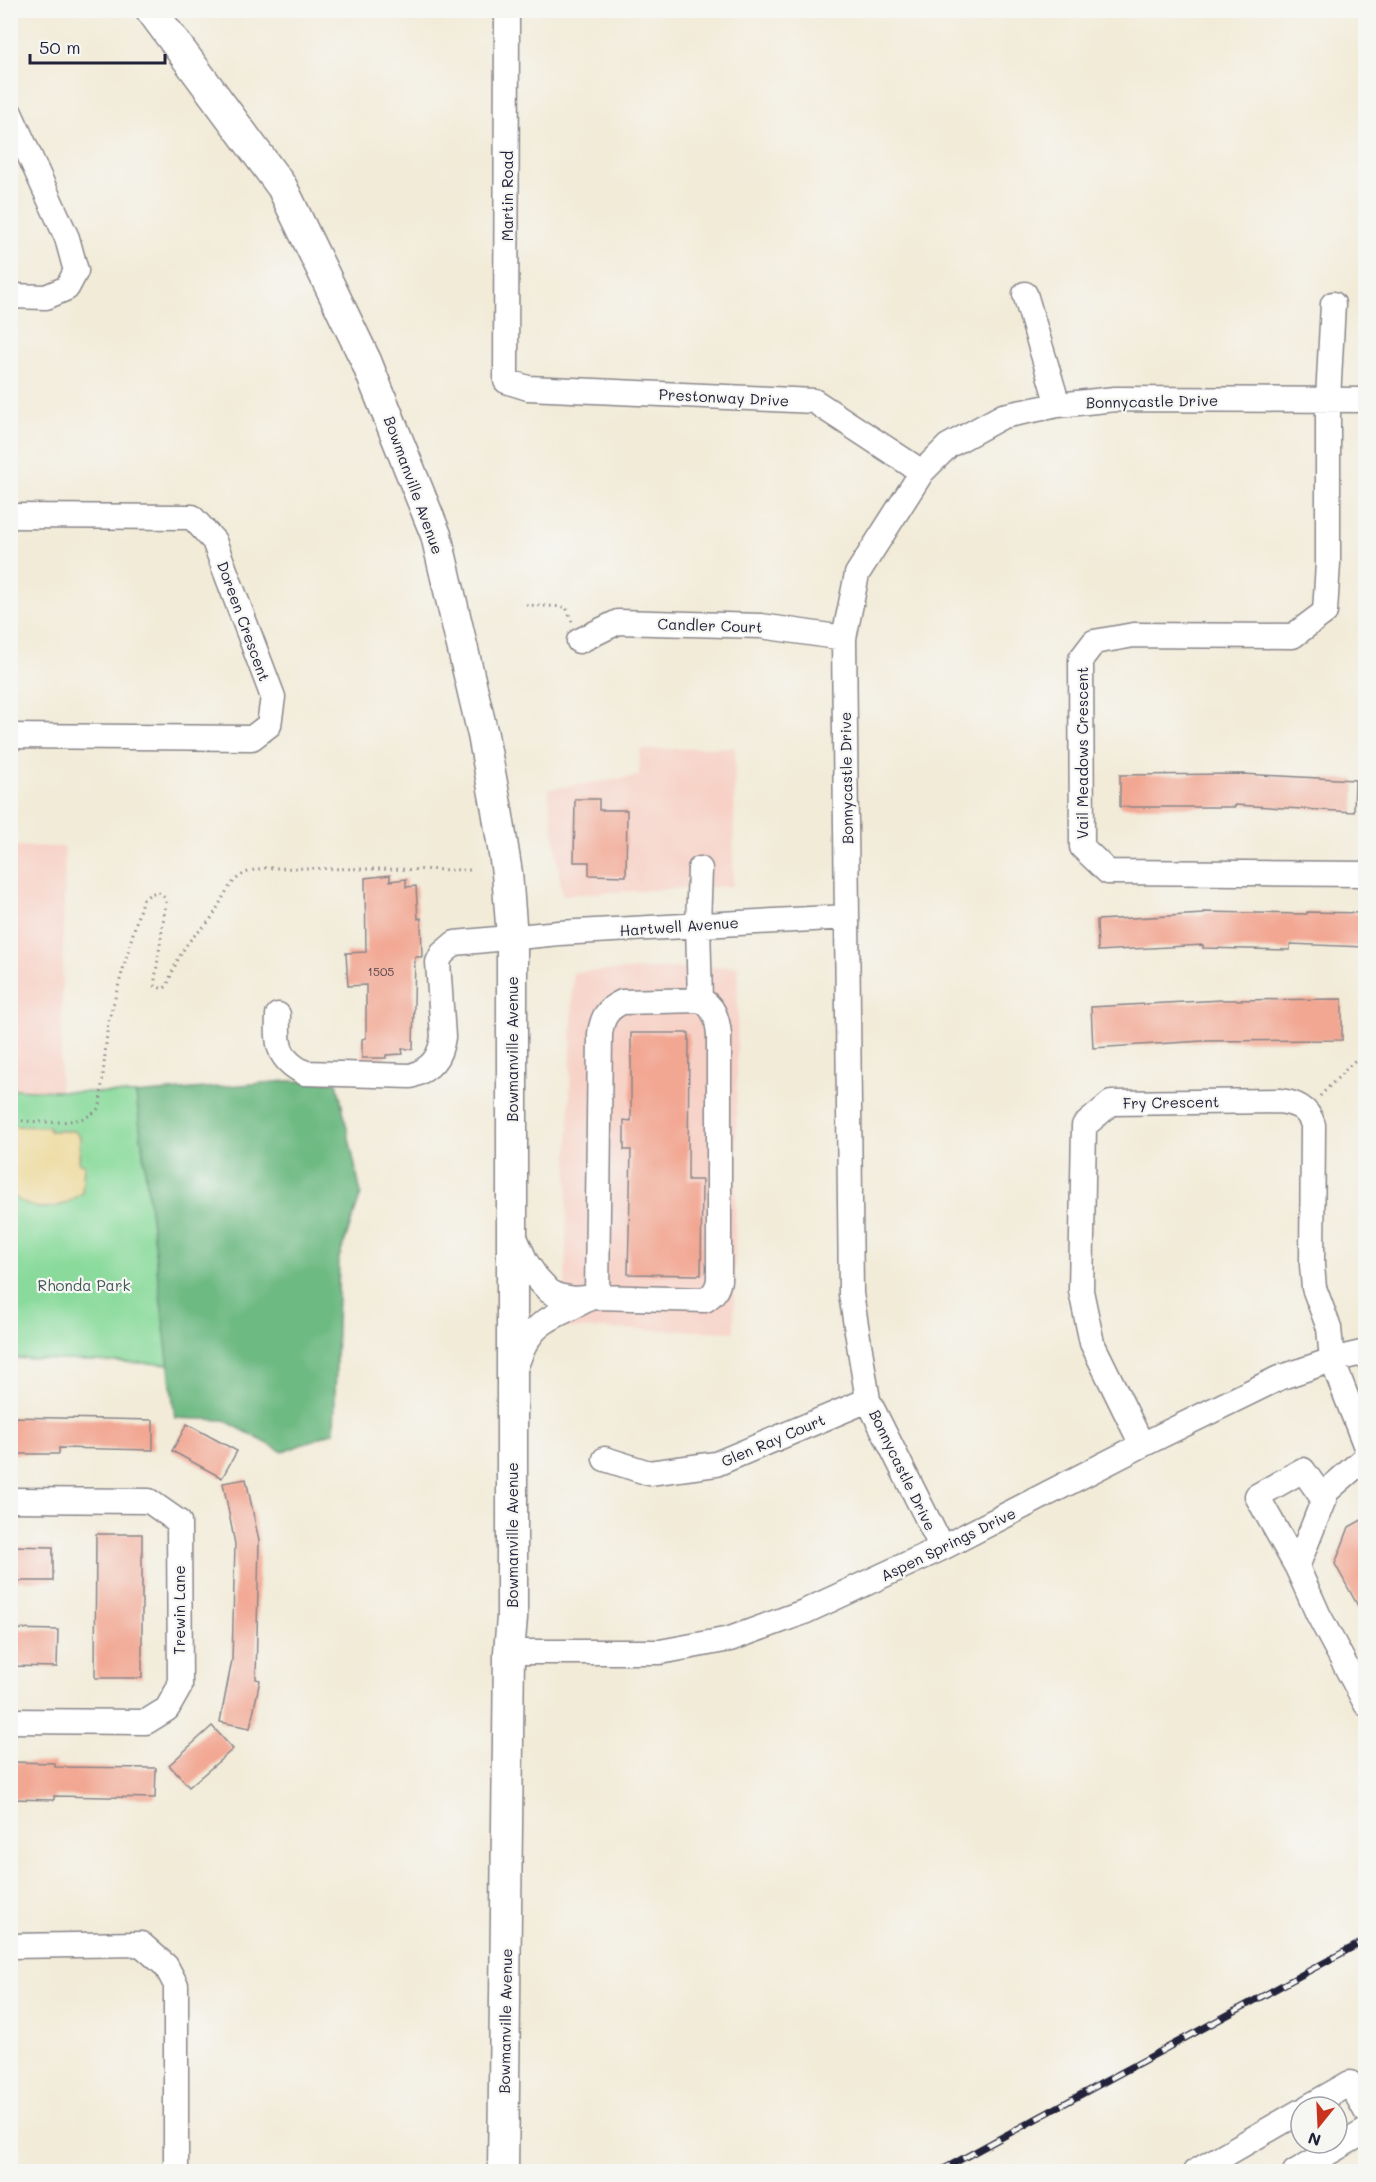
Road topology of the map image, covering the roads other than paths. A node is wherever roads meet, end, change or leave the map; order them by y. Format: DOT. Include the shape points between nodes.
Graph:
graph roads {
  1 [pos="151,10"];
  2 [pos="507,10"];
  3 [pos="10,113"];
  4 [pos="1026,294"];
  5 [pos="10,296"];
  6 [pos="1333,304"];
  7 [pos="506,381"];
  8 [pos="1328,399"];
  9 [pos="1365,400"];
  10 [pos="1058,405"];
  11 [pos="922,472"];
  12 [pos="10,516"];
  13 [pos="844,638"];
  14 [pos="579,641"];
  15 [pos="10,736"];
  16 [pos="700,869"];
  17 [pos="1365,874"];
  18 [pos="847,917"];
  19 [pos="698,925"];
  20 [pos="512,937"];
  21 [pos="700,1000"];
  22 [pos="278,1015"];
  23 [pos="513,1233"];
  24 [pos="592,1298"];
  25 [pos="1365,1352"];
  26 [pos="1332,1360"];
  27 [pos="513,1374"];
  28 [pos="868,1401"];
  29 [pos="1142,1445"];
  30 [pos="1365,1448"];
  31 [pos="1365,1457"];
  32 [pos="605,1459"];
  33 [pos="10,1500"];
  34 [pos="1324,1500"];
  35 [pos="942,1548"];
  36 [pos="1297,1567"];
  37 [pos="509,1652"];
  38 [pos="1365,1704"];
  39 [pos="10,1721"];
  40 [pos="10,1946"];
  41 [pos="1329,2095"];
  42 [pos="1365,2111"];
  43 [pos="1289,2118"];
  44 [pos="1365,2131"];
  45 [pos="176,2172"];
  46 [pos="503,2172"];
  47 [pos="1195,2172"];
  48 [pos="1295,2172"];
  1 -- 20 [label="main road, Bowmanville Avenue" via="282,187 366,361 436,535 483,735 507,873"];
  2 -- 7 [label="street, Martin Road"];
  3 -- 5 [label="street" via="67,238 76,271 67,288 46,297"];
  4 -- 10 [label="street"];
  6 -- 8 [label="street"];
  7 -- 11 [label="street, Prestonway Drive" via="528,388 814,401"];
  8 -- 9 [label="street, Bonnycastle Drive"];
  8 -- 10 [label="street, Bonnycastle Drive" via="1115,399"];
  8 -- 17 [label="street, Vail Meadows Crescent" via="1325,612 1293,636 1134,635 1094,642 1081,659 1082,847 1108,872"];
  10 -- 11 [label="street, Bonnycastle Drive" via="1003,416 948,446"];
  11 -- 13 [label="street, Bonnycastle Drive" via="857,574"];
  12 -- 15 [label="street, Doreen Crescent" via="192,517 214,541 273,697 269,725 252,738"];
  13 -- 14 [label="street, Candler Court" via="761,626 618,622"];
  13 -- 18 [label="street, Bonnycastle Drive"];
  16 -- 19 [label="street"];
  18 -- 19 [label="street, Hartwell Avenue"];
  18 -- 28 [label="street, Bonnycastle Drive" via="851,1294"];
  19 -- 20 [label="street, Hartwell Avenue"];
  19 -- 21 [label="street"];
  20 -- 22 [label="street, Hartwell Avenue" via="455,943 442,954 437,970 442,1044 435,1062 411,1076 305,1073 284,1058 277,1036"];
  20 -- 23 [label="main road, Bowmanville Avenue"];
  21 -- 24 [label="street" via="622,1002 613,1006 602,1022"];
  21 -- 24 [label="street" via="710,1006 719,1035 717,1288 705,1300"];
  23 -- 24 [label="street" via="526,1262 549,1291 566,1298"];
  23 -- 27 [label="main road, Bowmanville Avenue"];
  24 -- 27 [label="street" via="539,1325 524,1345"];
  25 -- 26 [label="street, Aspen Springs Drive"];
  26 -- 29 [label="street, Aspen Springs Drive" via="1279,1378"];
  26 -- 29 [label="street, Fry Crescent" via="1329,1328 1314,1288 1310,1115 1291,1102 1279,1101 1111,1103 1084,1126 1081,1291 1092,1343"];
  26 -- 30 [label="street"];
  27 -- 37 [label="main road, Bowmanville Avenue"];
  28 -- 32 [label="street, Glen Ray Court" via="716,1464 649,1473"];
  28 -- 35 [label="street, Bonnycastle Drive"];
  29 -- 35 [label="street, Aspen Springs Drive"];
  31 -- 34 [label="street" via="1328,1491"];
  33 -- 39 [label="street, Trewin Lane" via="149,1501 178,1522 180,1674 180,1686 167,1709 146,1722"];
  34 -- 36 [label="street"];
  34 -- 36 [label="street" via="1303,1470 1257,1496"];
  35 -- 37 [label="street, Aspen Springs Drive" via="804,1612 730,1639 660,1652"];
  36 -- 38 [label="street"];
  37 -- 46 [label="main road, Bowmanville Avenue"];
  40 -- 45 [label="street" via="141,1944 166,1966 176,1985"];
  41 -- 42 [label="street" via="1350,2083"];
  43 -- 47 [label="street"];
  44 -- 48 [label="street"];
}
